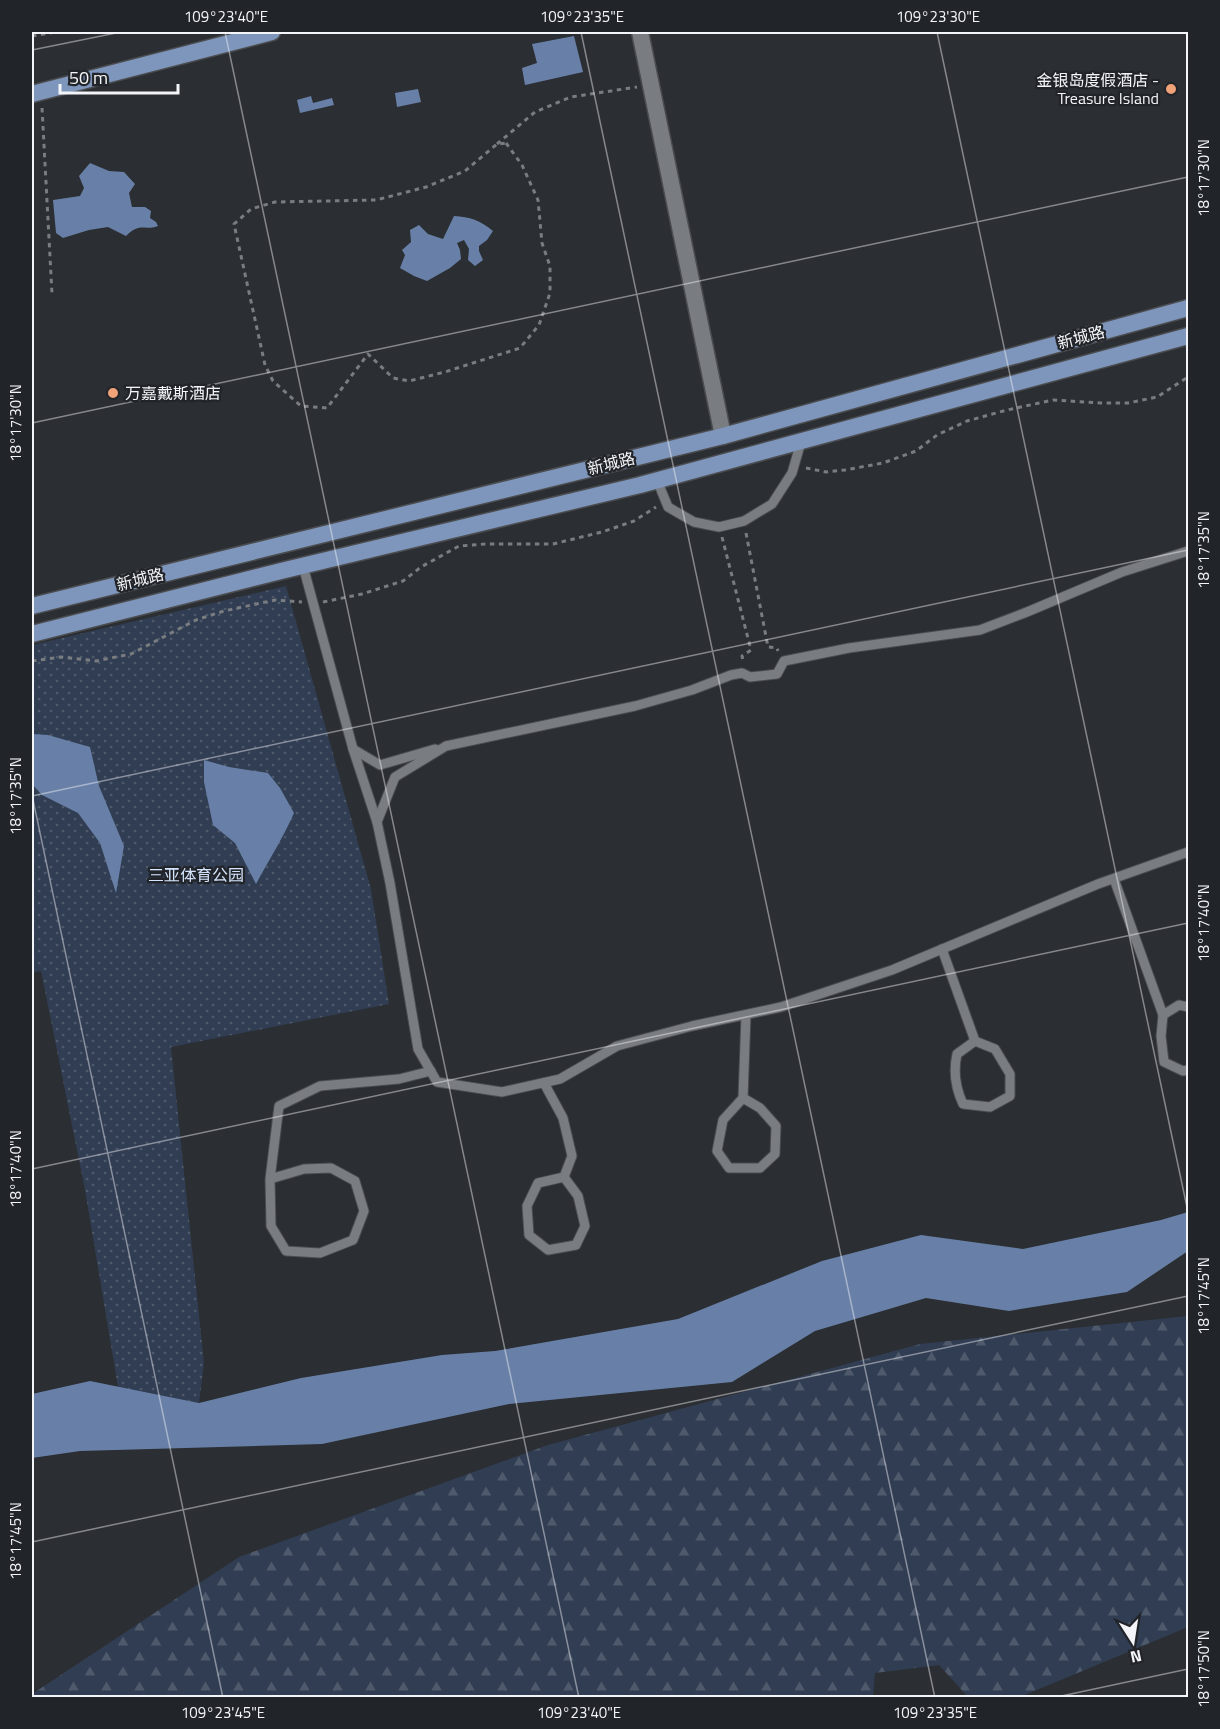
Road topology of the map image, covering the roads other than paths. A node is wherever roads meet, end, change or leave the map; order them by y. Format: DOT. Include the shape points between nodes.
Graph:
graph roads {
  1 [pos="273,32"];
  2 [pos="640,32"];
  3 [pos="36,93"];
  4 [pos="1188,308"];
  5 [pos="1188,336"];
  6 [pos="723,436"];
  7 [pos="801,442"];
  8 [pos="657,480"];
  9 [pos="1188,551"];
  10 [pos="303,566"];
  11 [pos="32,606"];
  12 [pos="32,634"];
  13 [pos="446,746"];
  14 [pos="353,749"];
  15 [pos="377,822"];
  16 [pos="1188,852"];
  17 [pos="1114,879"];
  18 [pos="942,949"];
  19 [pos="1188,1007"];
  20 [pos="746,1015"];
  21 [pos="1163,1015"];
  22 [pos="975,1041"];
  23 [pos="1188,1070"];
  24 [pos="430,1071"];
  25 [pos="544,1083"];
  26 [pos="743,1098"];
  27 [pos="564,1177"];
  28 [pos="270,1179"];
  1 -- 3 [label="main road"];
  2 -- 6 [label="street"];
  4 -- 6 [label="main road, 新城路"];
  5 -- 7 [label="main road, 新城路"];
  6 -- 11 [label="main road, 新城路"];
  7 -- 8 [label="main road, 新城路"];
  7 -- 8 [label="lane" via="792,473 772,504 744,521 719,527 694,522 668,507"];
  8 -- 10 [label="main road, 新城路"];
  9 -- 13 [label="lane" via="1122,572 980,630 784,661 777,674 731,675 636,706"];
  10 -- 12 [label="main road, 新城路"];
  10 -- 14 [label="lane"];
  13 -- 14 [label="lane" via="380,765"];
  13 -- 15 [label="lane" via="395,777"];
  14 -- 15 [label="lane"];
  15 -- 24 [label="lane" via="418,1049"];
  16 -- 17 [label="lane"];
  17 -- 18 [label="lane"];
  17 -- 21 [label="lane"];
  18 -- 20 [label="lane" via="803,1000"];
  18 -- 22 [label="lane"];
  19 -- 21 [label="lane" via="1179,1005"];
  20 -- 25 [label="lane" via="617,1046 560,1079"];
  20 -- 26 [label="lane"];
  21 -- 23 [label="lane" via="1164,1062"];
  22 -- 22 [label="lane" via="995,1049 1010,1074 1010,1096 990,1107 963,1104 957,1090 957,1054"];
  24 -- 25 [label="lane" via="436,1082 502,1092"];
  24 -- 28 [label="lane" via="399,1079 321,1086 279,1106"];
  25 -- 27 [label="lane" via="563,1118 572,1156"];
  26 -- 26 [label="lane" via="723,1120 717,1151 729,1168 760,1168 775,1154 776,1126 760,1108"];
  27 -- 27 [label="lane" via="538,1183 527,1206 529,1235 548,1250 576,1245 585,1226 578,1196"];
  28 -- 28 [label="lane" via="271,1226 285,1251 320,1253 353,1240 364,1211 355,1181 330,1168 304,1169"];
}
